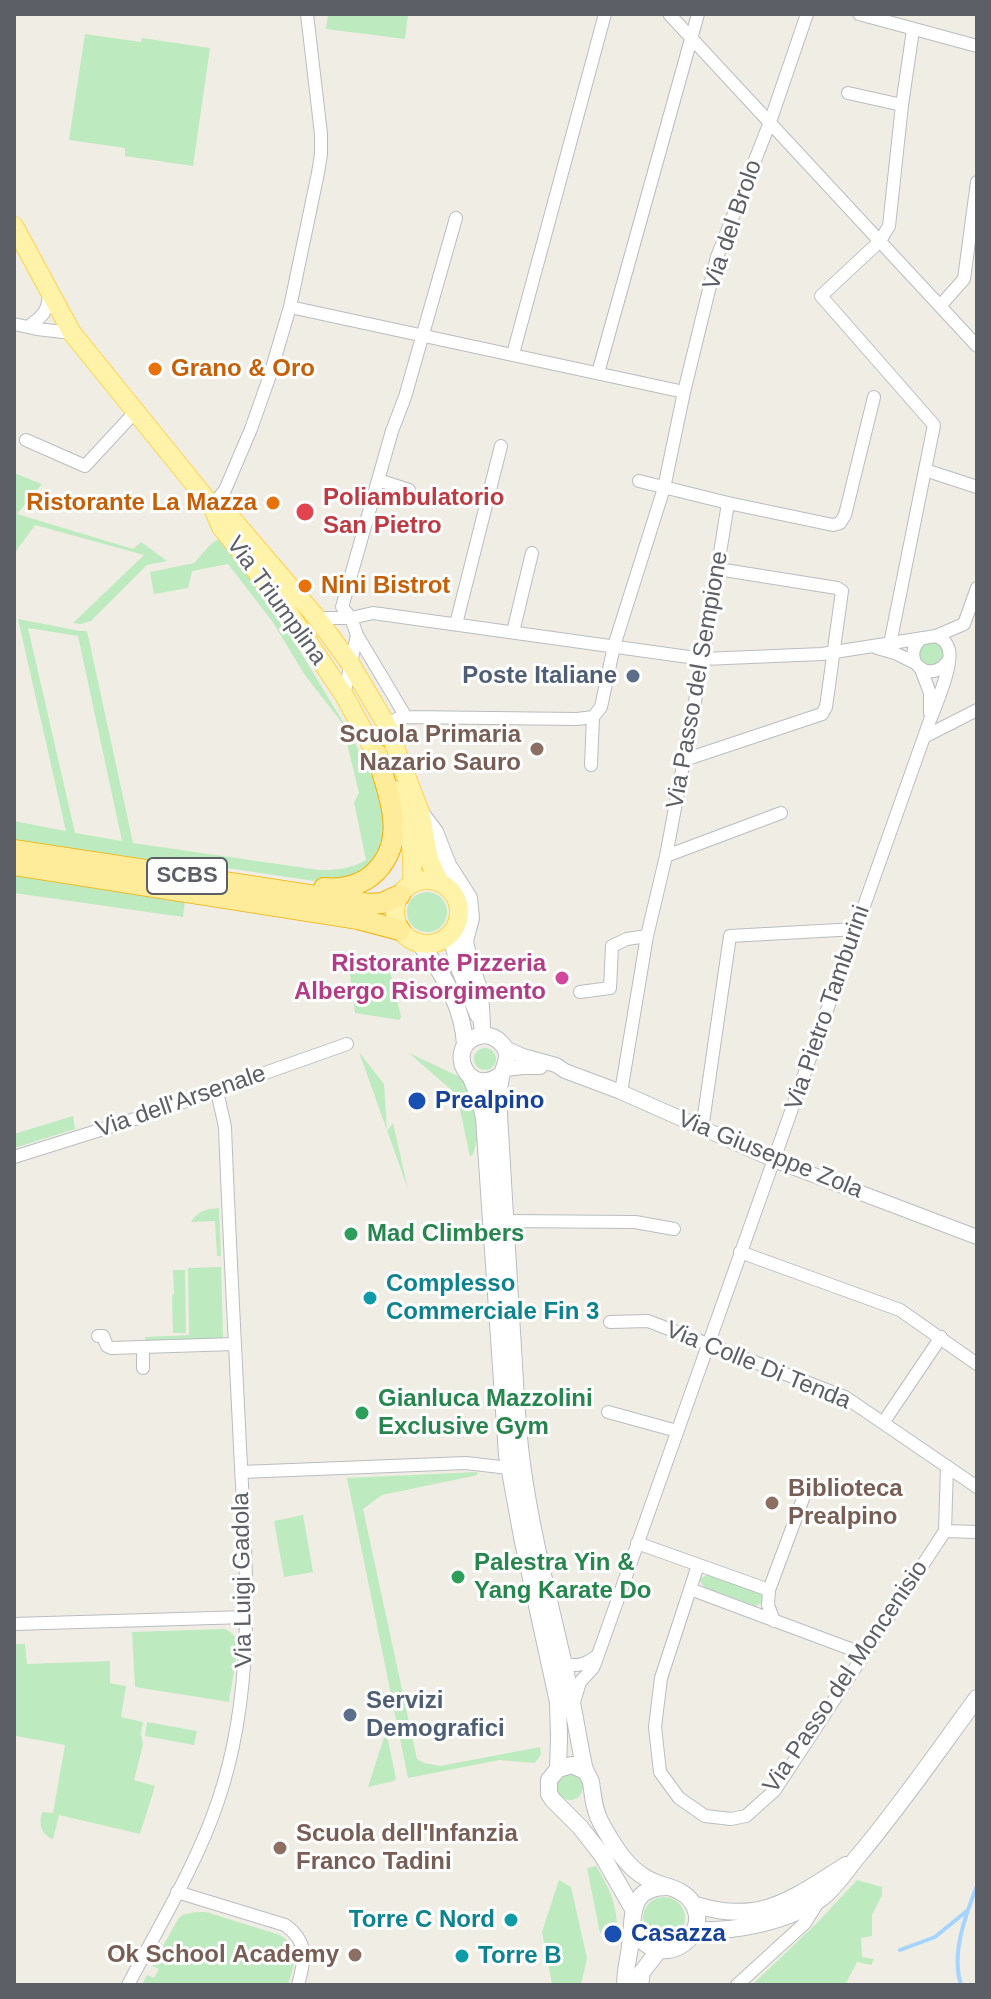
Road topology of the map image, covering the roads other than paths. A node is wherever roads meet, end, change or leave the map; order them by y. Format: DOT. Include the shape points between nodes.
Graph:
graph roads {
  1 [pos="307,14"];
  2 [pos="605,14"];
  3 [pos="669,14"];
  4 [pos="698,14"];
  5 [pos="807,14"];
  6 [pos="859,14"];
  7 [pos="913,30"];
  8 [pos="691,38"];
  9 [pos="977,46"];
  10 [pos="848,93"];
  11 [pos="902,105"];
  12 [pos="770,122"];
  13 [pos="977,182"];
  14 [pos="456,218"];
  15 [pos="14,226"];
  16 [pos="880,241"];
  17 [pos="49,290"];
  18 [pos="940,306"];
  19 [pos="290,307"];
  20 [pos="14,324"];
  21 [pos="28,327"];
  22 [pos="72,333"];
  23 [pos="421,337"];
  24 [pos="977,346"];
  25 [pos="513,354"];
  26 [pos="598,373"];
  27 [pos="684,392"];
  28 [pos="874,397"];
  29 [pos="135,412"];
  30 [pos="26,440"];
  31 [pos="501,446"];
  32 [pos="925,470"];
  33 [pos="378,480"];
  34 [pos="639,481"];
  35 [pos="977,487"];
  36 [pos="664,488"];
  37 [pos="409,490"];
  38 [pos="728,503"];
  39 [pos="212,506"];
  40 [pos="532,553"];
  41 [pos="718,569"];
  42 [pos="977,588"];
  43 [pos="317,618"];
  44 [pos="351,618"];
  45 [pos="456,624"];
  46 [pos="513,632"];
  47 [pos="357,635"];
  48 [pos="931,636"];
  49 [pos="890,644"];
  50 [pos="614,646"];
  51 [pos="866,647"];
  52 [pos="833,652"];
  53 [pos="703,659"];
  54 [pos="948,661"];
  55 [pos="350,663"];
  56 [pos="918,666"];
  57 [pos="344,695"];
  58 [pos="977,710"];
  59 [pos="406,717"];
  60 [pos="593,717"];
  61 [pos="930,720"];
  62 [pos="386,724"];
  63 [pos="924,737"];
  64 [pos="377,754"];
  65 [pos="684,760"];
  66 [pos="591,765"];
  67 [pos="420,812"];
  68 [pos="781,813"];
  69 [pos="14,850"];
  70 [pos="666,856"];
  71 [pos="14,865"];
  72 [pos="193,877"];
  73 [pos="440,883"];
  74 [pos="406,889"];
  75 [pos="856,929"];
  76 [pos="400,930"];
  77 [pos="451,934"];
  78 [pos="647,936"];
  79 [pos="419,943"];
  80 [pos="580,992"];
  81 [pos="484,1030"];
  82 [pos="347,1044"];
  83 [pos="465,1045"];
  84 [pos="505,1048"];
  85 [pos="565,1071"];
  86 [pos="504,1072"];
  87 [pos="471,1078"];
  88 [pos="217,1091"];
  89 [pos="621,1092"];
  90 [pos="702,1129"];
  91 [pos="14,1157"];
  92 [pos="774,1160"];
  93 [pos="505,1221"];
  94 [pos="674,1229"];
  95 [pos="977,1237"];
  96 [pos="740,1252"];
  97 [pos="610,1322"];
  98 [pos="102,1335"];
  99 [pos="941,1337"];
  100 [pos="235,1344"];
  101 [pos="708,1344"];
  102 [pos="143,1347"];
  103 [pos="977,1364"];
  104 [pos="143,1368"];
  105 [pos="608,1412"];
  106 [pos="883,1423"];
  107 [pos="677,1431"];
  108 [pos="508,1462"];
  109 [pos="947,1466"];
  110 [pos="241,1472"];
  111 [pos="974,1485"];
  112 [pos="946,1493"];
  113 [pos="804,1496"];
  114 [pos="945,1531"];
  115 [pos="977,1532"];
  116 [pos="637,1543"];
  117 [pos="698,1565"];
  118 [pos="690,1589"];
  119 [pos="769,1590"];
  120 [pos="246,1617"];
  121 [pos="774,1621"];
  122 [pos="14,1624"];
  123 [pos="864,1654"];
  124 [pos="598,1655"];
  125 [pos="564,1664"];
  126 [pos="977,1698"];
  127 [pos="573,1705"];
  128 [pos="558,1769"];
  129 [pos="585,1771"];
  130 [pos="591,1790"];
  131 [pos="558,1805"];
  132 [pos="856,1858"];
  133 [pos="670,1887"];
  134 [pos="177,1892"];
  135 [pos="821,1898"];
  136 [pos="693,1904"];
  137 [pos="633,1909"];
  138 [pos="632,1926"];
  139 [pos="694,1930"];
  140 [pos="659,1950"];
  141 [pos="128,1985"];
  142 [pos="298,1985"];
  143 [pos="625,1985"];
  144 [pos="640,1985"];
  145 [pos="737,1985"];
  1 -- 19 [label="street" via="321,154"];
  2 -- 25 [label="street"];
  3 -- 8 [label="street"];
  4 -- 8 [label="street"];
  5 -- 12 [label="street, Via del Brolo"];
  6 -- 7 [label="street"];
  7 -- 9 [label="street"];
  7 -- 11 [label="street"];
  8 -- 12 [label="street"];
  8 -- 26 [label="street"];
  10 -- 11 [label="street"];
  11 -- 16 [label="street" via="889,226"];
  12 -- 16 [label="street"];
  12 -- 27 [label="street, Via del Brolo" via="717,257"];
  13 -- 18 [label="street" via="964,279"];
  14 -- 23 [label="street"];
  15 -- 17 [label="main road, Via Triumplina"];
  16 -- 18 [label="street"];
  16 -- 32 [label="street" via="821,296 934,425"];
  17 -- 21 [label="street" via="48,307"];
  17 -- 22 [label="main road, Via Triumplina"];
  18 -- 24 [label="street"];
  19 -- 23 [label="street"];
  19 -- 39 [label="street" via="251,429 225,490"];
  20 -- 21 [label="street"];
  21 -- 22 [label="street"];
  22 -- 29 [label="main road, Via Triumplina"];
  23 -- 25 [label="street"];
  23 -- 33 [label="street"];
  25 -- 26 [label="street"];
  26 -- 27 [label="street"];
  27 -- 36 [label="street, Via del Brolo"];
  28 -- 38 [label="street" via="840,523"];
  29 -- 30 [label="street" via="85,466"];
  29 -- 39 [label="main road, Via Triumplina"];
  31 -- 45 [label="street"];
  32 -- 35 [label="street"];
  32 -- 49 [label="street"];
  33 -- 37 [label="street"];
  33 -- 44 [label="street, Via Triumplina" via="342,607"];
  34 -- 36 [label="street"];
  36 -- 38 [label="street"];
  36 -- 50 [label="street, Via del Brolo"];
  38 -- 41 [label="street, Via Passo del Sempione"];
  39 -- 43 [label="main road, Via Triumplina" via="233,520"];
  39 -- 57 [label="main road, Via Triumplina" via="221,527 282,603"];
  40 -- 46 [label="street"];
  41 -- 52 [label="street" via="842,591"];
  41 -- 53 [label="street, Via Passo del Sempione"];
  42 -- 48 [label="street" via="964,624"];
  43 -- 44 [label="street"];
  43 -- 55 [label="main road, Via Triumplina"];
  44 -- 45 [label="street" via="373,613"];
  44 -- 47 [label="street, Via Triumplina"];
  45 -- 46 [label="street"];
  46 -- 50 [label="street"];
  47 -- 55 [label="street, Via Triumplina"];
  47 -- 59 [label="street, Via Triumplina"];
  48 -- 49 [label="street"];
  48 -- 54 [label="street" via="948,645"];
  48 -- 56 [label="street" via="920,639 913,650"];
  49 -- 51 [label="street"];
  50 -- 53 [label="street"];
  50 -- 60 [label="street, Via del Brolo" via="601,707"];
  51 -- 52 [label="street"];
  51 -- 56 [label="street"];
  52 -- 53 [label="street"];
  52 -- 65 [label="street" via="822,714"];
  53 -- 65 [label="street, Via Passo del Sempione"];
  54 -- 56 [label="street" via="937,671"];
  54 -- 61 [label="street, Via Pietro Tamburini"];
  55 -- 57 [label="street, Via Triumplina"];
  55 -- 62 [label="main road, Via Triumplina"];
  56 -- 61 [label="street, Via Pietro Tamburini" via="930,693"];
  57 -- 64 [label="main road, Via Triumplina"];
  58 -- 63 [label="street"];
  59 -- 60 [label="street"];
  59 -- 62 [label="street"];
  60 -- 66 [label="street, Via del Brolo"];
  61 -- 63 [label="street, Via Pietro Tamburini"];
  62 -- 67 [label="main road, Via Triumplina"];
  63 -- 75 [label="street, Via Pietro Tamburini"];
  64 -- 72 [label="highway, SCBS" via="395,832 387,857 367,879 330,889 222,873"];
  64 -- 74 [label="main road, Via Triumplina" via="409,828 412,852"];
  65 -- 70 [label="street, Via Passo del Sempione"];
  67 -- 73 [label="main road, Via Triumplina" via="429,860"];
  67 -- 81 [label="main road, Via Triumplina" via="469,898 465,941 480,991"];
  68 -- 70 [label="street, Via Passo del Sempione"];
  69 -- 72 [label="highway, SCBS"];
  70 -- 78 [label="street, Via Passo del Sempione"];
  71 -- 76 [label="highway, SCBS"];
  72 -- 74 [label="highway, SCBS" via="369,904"];
  73 -- 74 [label="main road" via="421,881"];
  73 -- 77 [label="main road, Via Triumplina" via="457,900 458,923"];
  74 -- 76 [label="main road, Via Triumplina" via="395,906"];
  75 -- 90 [label="street" via="730,936"];
  75 -- 92 [label="street, Via Pietro Tamburini"];
  76 -- 79 [label="main road"];
  77 -- 79 [label="main road" via="442,941"];
  77 -- 81 [label="main road, Via Triumplina"];
  78 -- 80 [label="street" via="612,946 610,988"];
  78 -- 89 [label="street, Via Passo del Sempione"];
  79 -- 83 [label="main road" via="457,1006"];
  81 -- 83 [label="main road"];
  81 -- 84 [label="main road"];
  82 -- 88 [label="street, Via dell'Arsenale"];
  83 -- 87 [label="main road" via="462,1067"];
  84 -- 85 [label="street, Via Giuseppe Zola"];
  84 -- 86 [label="main road"];
  85 -- 86 [label="street, Via Giuseppe Zola" via="531,1067"];
  85 -- 89 [label="street, Via Giuseppe Zola"];
  86 -- 87 [label="main road" via="487,1082"];
  86 -- 93 [label="main road" via="499,1115"];
  87 -- 108 [label="main road" via="484,1118"];
  88 -- 91 [label="street, Via dell'Arsenale"];
  88 -- 100 [label="street, Via Luigi Gadola" via="225,1127"];
  89 -- 90 [label="street, Via Giuseppe Zola"];
  90 -- 92 [label="street, Via Giuseppe Zola"];
  92 -- 95 [label="street, Via Giuseppe Zola"];
  92 -- 96 [label="street, Via Pietro Tamburini"];
  93 -- 94 [label="street" via="635,1222"];
  93 -- 125 [label="main road" via="522,1463"];
  96 -- 99 [label="street" via="900,1310"];
  96 -- 101 [label="street, Via Pietro Tamburini"];
  97 -- 101 [label="street, Via Colle Di Tenda" via="648,1321"];
  98 -- 102 [label="street" via="108,1347"];
  99 -- 103 [label="street"];
  99 -- 106 [label="street"];
  100 -- 102 [label="street"];
  100 -- 110 [label="street, Via Luigi Gadola"];
  101 -- 106 [label="street, Via Colle Di Tenda" via="845,1397"];
  101 -- 107 [label="street, Via Pietro Tamburini"];
  102 -- 104 [label="street"];
  105 -- 107 [label="street"];
  106 -- 109 [label="street, Via Colle Di Tenda"];
  107 -- 116 [label="street, Via Pietro Tamburini"];
  108 -- 110 [label="street"];
  108 -- 128 [label="main road" via="558,1702"];
  109 -- 111 [label="street, Via Colle Di Tenda"];
  109 -- 112 [label="street"];
  110 -- 120 [label="street, Via Luigi Gadola"];
  111 -- 112 [label="street" via="956,1484"];
  112 -- 114 [label="street"];
  113 -- 119 [label="street"];
  114 -- 115 [label="street"];
  114 -- 123 [label="street, Via Passo del Moncenisio"];
  116 -- 117 [label="street"];
  116 -- 124 [label="street, Via Pietro Tamburini"];
  117 -- 118 [label="street, Via Passo del Moncenisio"];
  117 -- 119 [label="street"];
  118 -- 121 [label="street"];
  118 -- 123 [label="street, Via Passo del Moncenisio" via="661,1678 655,1727 660,1772 679,1798 705,1816 746,1816 775,1790"];
  119 -- 121 [label="street"];
  120 -- 122 [label="street"];
  120 -- 134 [label="street, Via Luigi Gadola" via="243,1683 229,1760 218,1801"];
  121 -- 123 [label="street"];
  124 -- 125 [label="street" via="587,1664"];
  124 -- 127 [label="street, Via Pietro Tamburini" via="580,1682"];
  125 -- 127 [label="main road"];
  126 -- 132 [label="main road"];
  127 -- 129 [label="main road"];
  128 -- 129 [label="main road" via="572,1765"];
  128 -- 131 [label="main road" via="548,1787"];
  129 -- 130 [label="main road"];
  130 -- 131 [label="main road" via="578,1806"];
  130 -- 133 [label="main road" via="599,1819 625,1860 646,1878"];
  131 -- 137 [label="main road" via="602,1855"];
  132 -- 135 [label="main road"];
  132 -- 136 [label="main road" via="809,1890 758,1911 720,1911"];
  133 -- 136 [label="main road"];
  133 -- 137 [label="main road" via="647,1891"];
  134 -- 141 [label="street, Via Luigi Gadola"];
  134 -- 142 [label="street" via="285,1925 301,1941 304,1953"];
  135 -- 139 [label="main road" via="762,1924"];
  135 -- 145 [label="street" via="805,1923"];
  136 -- 139 [label="main road"];
  137 -- 138 [label="main road"];
  138 -- 140 [label="main road" via="638,1938"];
  138 -- 143 [label="main road"];
  139 -- 140 [label="main road" via="677,1948"];
  140 -- 144 [label="main road" via="642,1972"];
}
